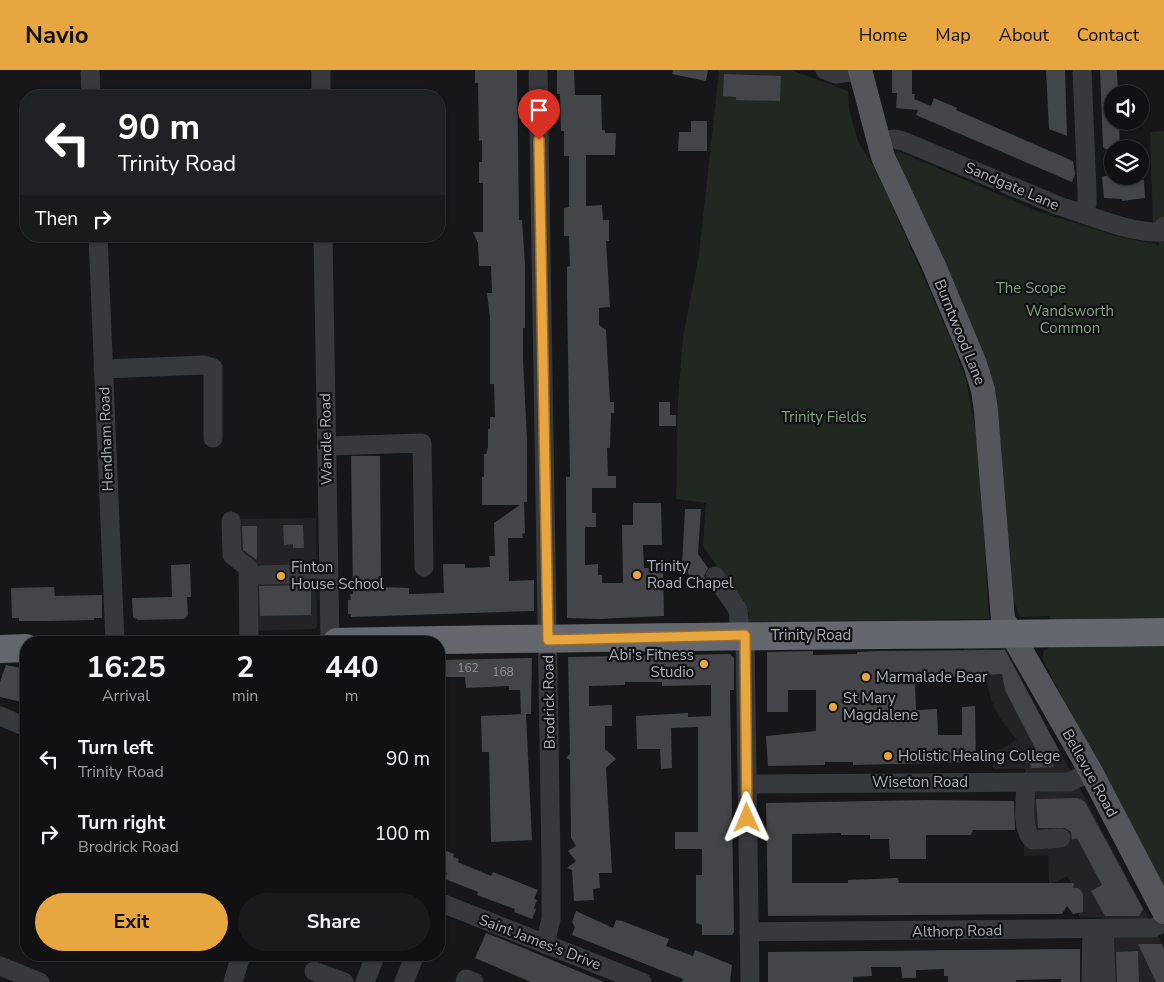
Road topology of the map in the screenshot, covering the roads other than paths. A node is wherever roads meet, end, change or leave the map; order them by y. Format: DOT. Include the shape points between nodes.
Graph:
graph roads {
  1 [pos="90,70"];
  2 [pos="320,70"];
  3 [pos="538,70"];
  4 [pos="825,70"];
  5 [pos="860,70"];
  6 [pos="1082,70"];
  7 [pos="91,90"];
  8 [pos="321,90"];
  9 [pos="878,141"];
  10 [pos="1082,213"];
  11 [pos="1156,229"];
  12 [pos="98,242"];
  13 [pos="323,242"];
  14 [pos="103,369"];
  15 [pos="213,438"];
  16 [pos="326,446"];
  17 [pos="231,521"];
  18 [pos="424,567"];
  19 [pos="328,573"];
  20 [pos="261,574"];
  21 [pos="715,576"];
  22 [pos="1164,632"];
  23 [pos="742,635"];
  24 [pos="1012,635"];
  25 [pos="114,636"];
  26 [pos="249,636"];
  27 [pos="330,636"];
  28 [pos="548,640"];
  29 [pos="445,641"];
  30 [pos="20,648"];
  31 [pos="0,649"];
  32 [pos="0,716"];
  33 [pos="20,724"];
  34 [pos="1091,772"];
  35 [pos="1026,782"];
  36 [pos="746,784"];
  37 [pos="1061,838"];
  38 [pos="445,904"];
  39 [pos="1164,912"];
  40 [pos="1164,922"];
  41 [pos="1098,929"];
  42 [pos="749,932"];
  43 [pos="545,944"];
  44 [pos="240,961"];
  45 [pos="373,961"];
  46 [pos="413,961"];
  47 [pos="0,966"];
  48 [pos="314,970"];
  49 [pos="615,977"];
  50 [pos="1098,981"];
  51 [pos="40,982"];
  52 [pos="233,982"];
  53 [pos="344,982"];
  54 [pos="365,982"];
  55 [pos="404,982"];
  56 [pos="465,982"];
  57 [pos="474,982"];
  58 [pos="642,982"];
  59 [pos="750,982"];
  1 -- 7 [label="street"];
  2 -- 8 [label="street"];
  3 -- 28 [label="street, Brodrick Road"];
  4 -- 5 [label="street" via="835,74"];
  5 -- 9 [label="main road, Burntwood Lane"];
  6 -- 10 [label="street" via="1087,191"];
  9 -- 10 [label="street, Sandgate Lane" via="903,141"];
  9 -- 24 [label="main road, Burntwood Lane" via="980,377 986,411 1001,610"];
  10 -- 11 [label="street, Sandgate Lane"];
  12 -- 14 [label="street, Hendham Road"];
  13 -- 16 [label="street, Wandle Road"];
  14 -- 15 [label="street" via="204,365 213,368"];
  14 -- 25 [label="street, Hendham Road"];
  16 -- 18 [label="street" via="422,443"];
  16 -- 19 [label="street, Wandle Road"];
  17 -- 26 [label="street" via="232,554 248,568"];
  19 -- 20 [label="street"];
  19 -- 27 [label="street, Wandle Road"];
  21 -- 23 [label="street" via="738,610"];
  22 -- 24 [label="highway, Trinity Road"];
  23 -- 24 [label="highway, Trinity Road"];
  23 -- 28 [label="highway, Trinity Road"];
  23 -- 36 [label="street"];
  24 -- 34 [label="main road, Bellevue Road"];
  28 -- 29 [label="highway, Trinity Road"];
  28 -- 43 [label="street, Brodrick Road" via="552,919"];
  30 -- 31 [label="highway"];
  32 -- 33 [label="street"];
  34 -- 35 [label="street, Wiseton Road" via="1069,782"];
  34 -- 39 [label="main road, Bellevue Road"];
  35 -- 36 [label="street, Wiseton Road"];
  35 -- 37 [label="street" via="1027,833 1033,840"];
  36 -- 42 [label="street"];
  38 -- 43 [label="street, Saint James's Drive"];
  40 -- 41 [label="street, Althorp Road" via="1153,928"];
  41 -- 42 [label="street, Althorp Road"];
  41 -- 50 [label="street"];
  42 -- 59 [label="street"];
  43 -- 49 [label="street, Saint James's Drive"];
  44 -- 52 [label="street"];
  45 -- 54 [label="street"];
  46 -- 55 [label="street"];
  47 -- 51 [label="street"];
  48 -- 53 [label="street"];
  49 -- 58 [label="street, Saint James's Drive"];
  56 -- 57 [label="street" via="466,979"];
}
